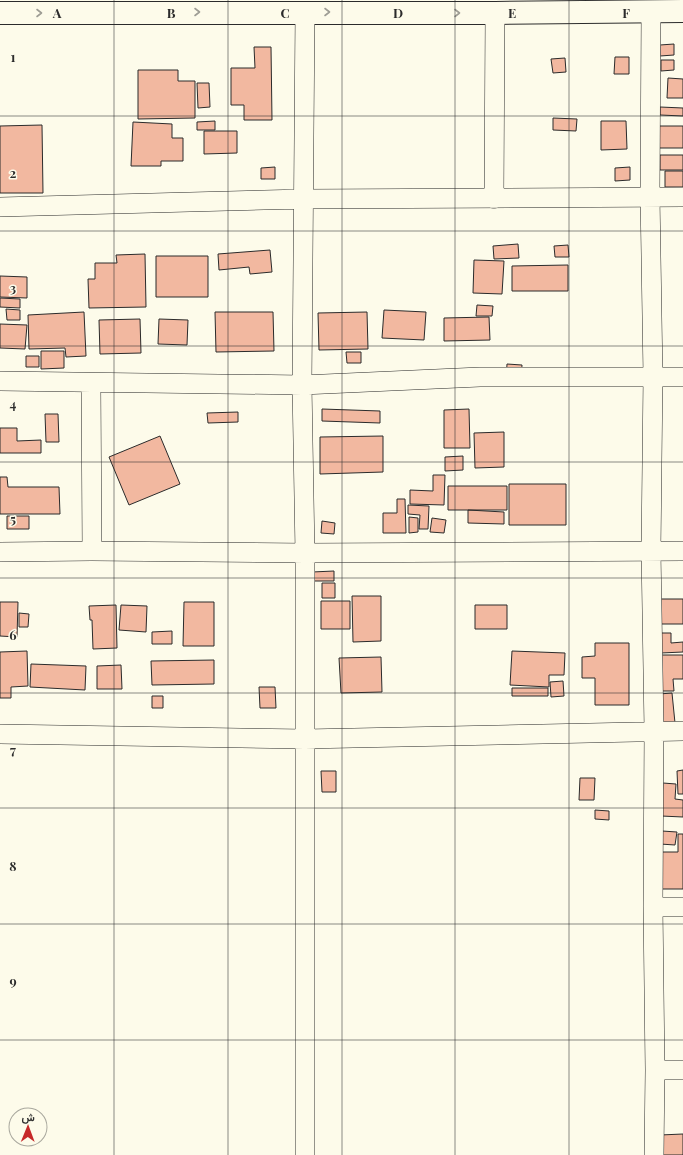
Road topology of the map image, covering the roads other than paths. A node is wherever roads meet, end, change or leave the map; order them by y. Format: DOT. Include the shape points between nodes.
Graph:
graph roads {
  1 [pos="651,11"];
  2 [pos="683,11"];
  3 [pos="305,12"];
  4 [pos="0,13"];
  5 [pos="495,13"];
  6 [pos="650,196"];
  7 [pos="683,197"];
  8 [pos="304,199"];
  9 [pos="494,199"];
  10 [pos="0,207"];
  11 [pos="653,376"];
  12 [pos="683,377"];
  13 [pos="0,381"];
  14 [pos="91,383"];
  15 [pos="302,385"];
  16 [pos="92,551"];
  17 [pos="683,551"];
  18 [pos="0,552"];
  19 [pos="651,552"];
  20 [pos="305,553"];
  21 [pos="654,730"];
  22 [pos="683,731"];
  23 [pos="0,734"];
  24 [pos="305,739"];
  25 [pos="653,907"];
  26 [pos="683,907"];
  27 [pos="655,1070"];
  28 [pos="683,1070"];
  29 [pos="305,1155"];
  30 [pos="654,1155"];
  1 -- 2 [label="street"];
  1 -- 5 [label="street"];
  1 -- 6 [label="street"];
  4 -- 3 [label="street, one-way"];
  3 -- 5 [label="street, one-way"];
  3 -- 8 [label="street"];
  5 -- 9 [label="street"];
  6 -- 7 [label="street"];
  6 -- 9 [label="street"];
  6 -- 11 [label="street"];
  8 -- 9 [label="street"];
  8 -- 10 [label="street"];
  8 -- 15 [label="street"];
  11 -- 12 [label="street"];
  11 -- 15 [label="street" via="480,377"];
  11 -- 19 [label="street"];
  13 -- 14 [label="street"];
  14 -- 15 [label="street"];
  14 -- 16 [label="street"];
  15 -- 20 [label="street"];
  16 -- 18 [label="street"];
  16 -- 20 [label="street"];
  17 -- 19 [label="street"];
  19 -- 20 [label="street"];
  19 -- 21 [label="street"];
  20 -- 24 [label="street"];
  21 -- 22 [label="street"];
  21 -- 24 [label="street"];
  21 -- 25 [label="street"];
  23 -- 24 [label="street"];
  24 -- 29 [label="street"];
  25 -- 26 [label="street"];
  25 -- 27 [label="street"];
  27 -- 28 [label="street"];
  27 -- 30 [label="street"];
}
